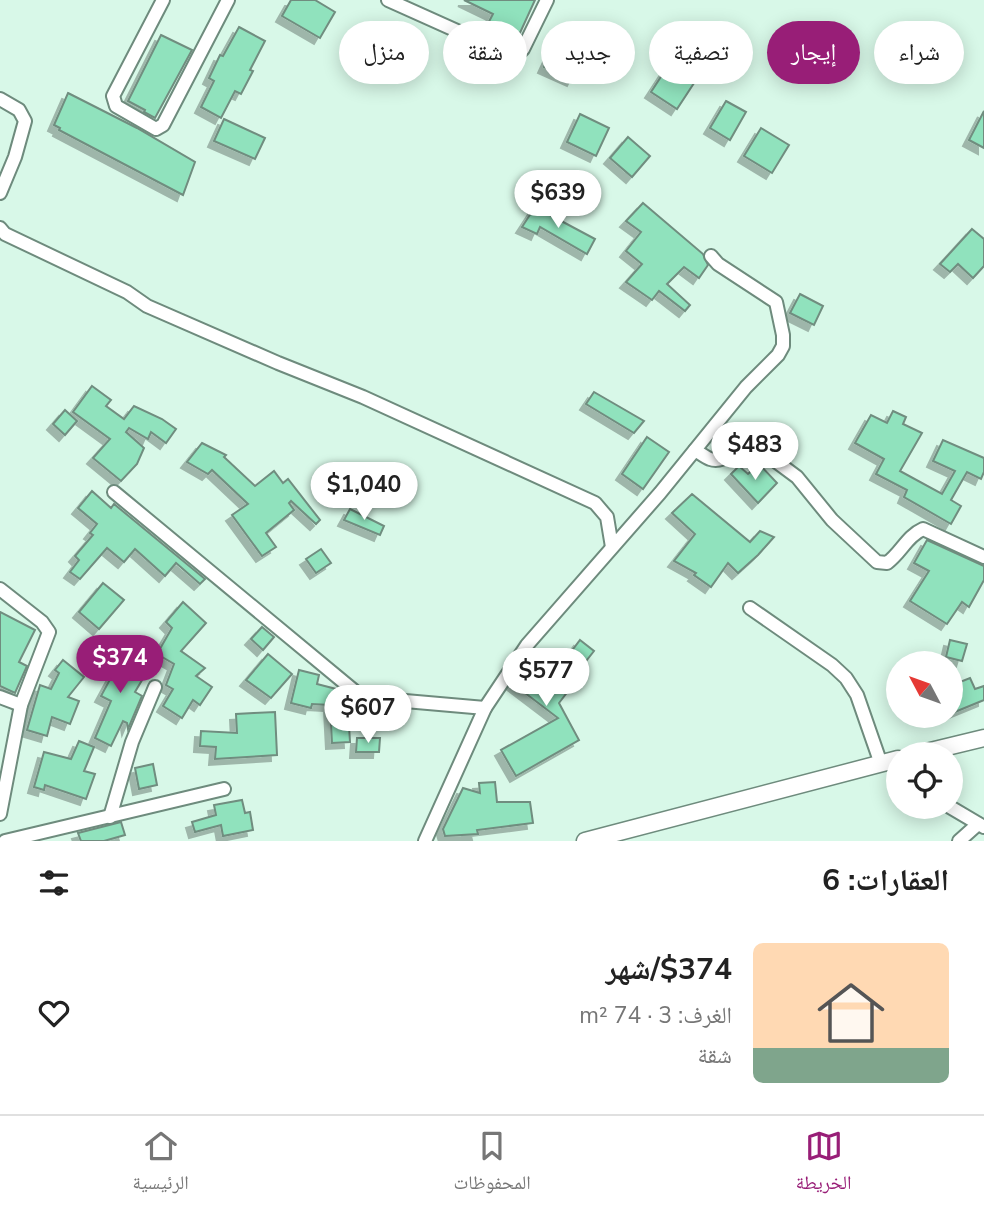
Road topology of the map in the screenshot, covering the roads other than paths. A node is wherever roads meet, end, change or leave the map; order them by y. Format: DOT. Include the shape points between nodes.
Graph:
graph roads {
  1 [pos="163,0"];
  2 [pos="228,0"];
  3 [pos="388,0"];
  4 [pos="547,0"];
  5 [pos="0,99"];
  6 [pos="0,193"];
  7 [pos="0,228"];
  8 [pos="711,256"];
  9 [pos="695,450"];
  10 [pos="114,492"];
  11 [pos="612,547"];
  12 [pos="984,557"];
  13 [pos="0,589"];
  14 [pos="750,608"];
  15 [pos="155,687"];
  16 [pos="0,697"];
  17 [pos="21,705"];
  18 [pos="485,708"];
  19 [pos="984,738"];
  20 [pos="963,743"];
  21 [pos="886,748"];
  22 [pos="886,763"];
  23 [pos="224,789"];
  24 [pos="0,814"];
  25 [pos="963,815"];
  26 [pos="110,817"];
  27 [pos="981,826"];
  28 [pos="5,841"];
  29 [pos="425,841"];
  30 [pos="585,841"];
  31 [pos="959,841"];
  1 -- 2 [label="street" via="113,96 116,106 156,129 163,125"];
  3 -- 4 [label="street" via="514,57 523,49"];
  5 -- 6 [label="street" via="19,110 25,121"];
  7 -- 11 [label="street" via="147,306 363,397 595,503 607,517"];
  8 -- 9 [label="street" via="776,302 783,346"];
  9 -- 11 [label="street"];
  9 -- 12 [label="street" via="718,460 745,447 758,448 797,477 832,520 877,562 887,564 923,529"];
  10 -- 18 [label="street" via="358,694"];
  11 -- 18 [label="street" via="527,645"];
  13 -- 17 [label="street" via="49,632"];
  14 -- 21 [label="street" via="846,678"];
  15 -- 26 [label="street" via="129,751"];
  16 -- 17 [label="street"];
  17 -- 24 [label="street"];
  18 -- 29 [label="street"];
  19 -- 20 [label="street"];
  22 -- 30 [label="street"];
  23 -- 26 [label="street"];
  25 -- 27 [label="street"];
  26 -- 28 [label="street"];
  27 -- 31 [label="street"];
}
